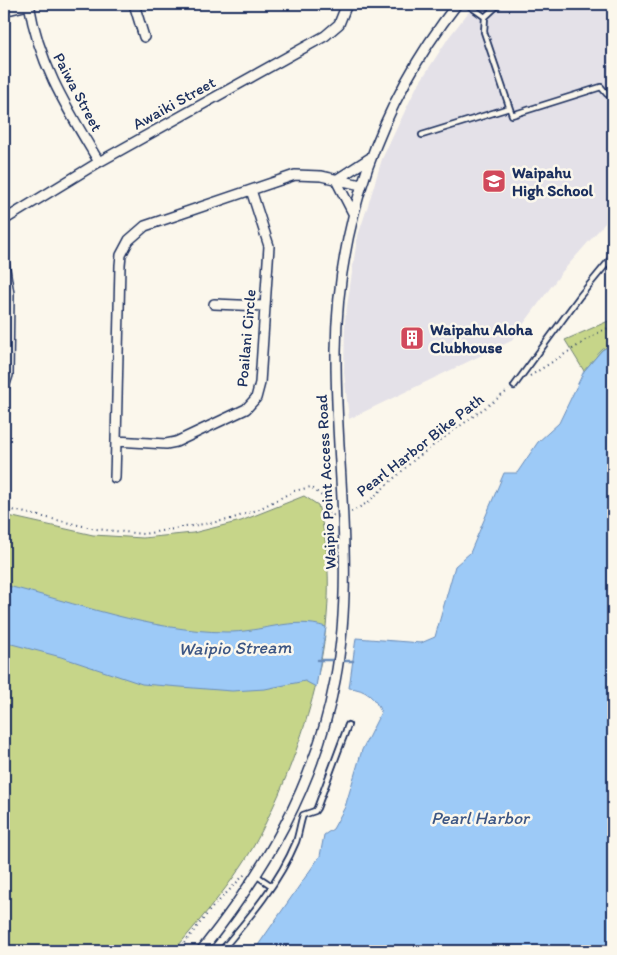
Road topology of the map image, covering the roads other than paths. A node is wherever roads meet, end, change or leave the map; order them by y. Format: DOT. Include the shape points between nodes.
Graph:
graph roads {
  1 [pos="30,4"];
  2 [pos="134,4"];
  3 [pos="346,4"];
  4 [pos="457,4"];
  5 [pos="467,4"];
  6 [pos="499,4"];
  7 [pos="4,11"];
  8 [pos="485,17"];
  9 [pos="144,38"];
  10 [pos="613,95"];
  11 [pos="509,108"];
  12 [pos="422,136"];
  13 [pos="370,158"];
  14 [pos="99,162"];
  15 [pos="336,180"];
  16 [pos="361,185"];
  17 [pos="251,190"];
  18 [pos="353,213"];
  19 [pos="4,220"];
  20 [pos="613,256"];
  21 [pos="4,263"];
  22 [pos="214,304"];
  23 [pos="264,306"];
  24 [pos="514,386"];
  25 [pos="4,387"];
  26 [pos="116,441"];
  27 [pos="115,478"];
  28 [pos="348,725"];
  29 [pos="257,876"];
  30 [pos="272,886"];
  31 [pos="201,951"];
  32 [pos="221,951"];
  1 -- 7 [label="street"];
  1 -- 14 [label="street, Paiwa Street" via="40,53"];
  2 -- 9 [label="street"];
  3 -- 14 [label="street, Awaiki Street" via="343,18 325,36"];
  4 -- 13 [label="street, Waipio Point Access Road" via="416,64"];
  5 -- 8 [label="lane"];
  6 -- 8 [label="lane"];
  8 -- 11 [label="lane" via="484,32"];
  10 -- 11 [label="lane" via="601,87 512,115"];
  11 -- 12 [label="lane"];
  13 -- 15 [label="street"];
  13 -- 16 [label="street, Waipio Point Access Road"];
  14 -- 19 [label="street, Awaiki Street"];
  15 -- 16 [label="street"];
  15 -- 17 [label="street" via="295,175"];
  15 -- 18 [label="street"];
  16 -- 18 [label="street, Waipio Point Access Road"];
  17 -- 23 [label="street, Poailani Circle" via="269,246"];
  17 -- 26 [label="street" via="145,226 137,231 125,248 120,265"];
  18 -- 29 [label="street, Waipio Point Access Road" via="342,268 336,345 346,577 335,682 320,739 295,806"];
  20 -- 24 [label="lane"];
  21 -- 25 [label="street" via="9,294 8,374"];
  22 -- 23 [label="street"];
  23 -- 26 [label="street, Poailani Circle" via="260,383 252,404 240,413 176,442"];
  26 -- 27 [label="street"];
  28 -- 30 [label="lane" via="317,808 303,815 297,840"];
  29 -- 30 [label="lane"];
  29 -- 31 [label="street, Waipio Point Access Road"];
  30 -- 32 [label="lane"];
}
